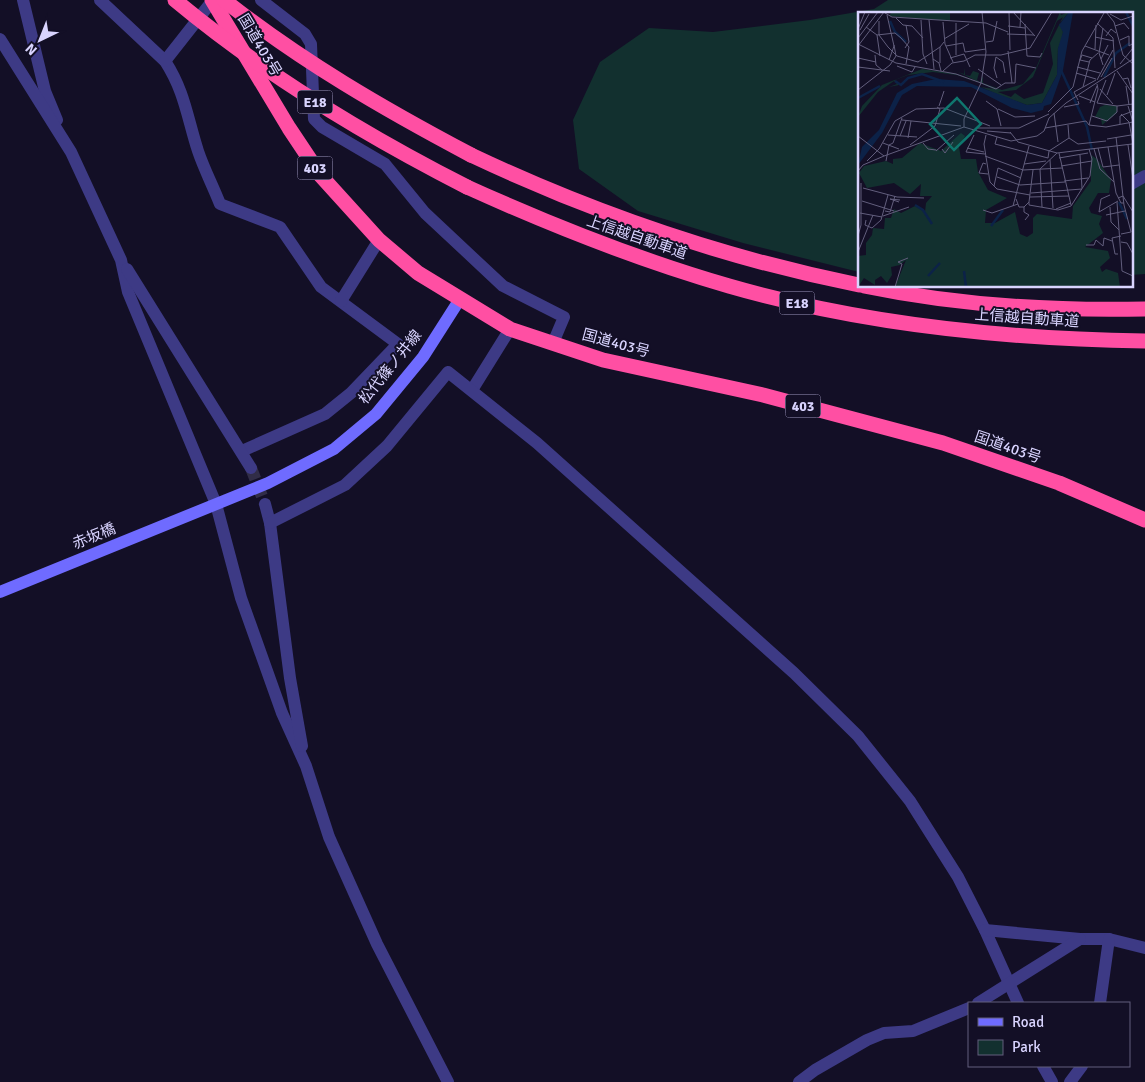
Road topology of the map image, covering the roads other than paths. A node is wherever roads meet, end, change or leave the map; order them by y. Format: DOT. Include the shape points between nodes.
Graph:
graph roads {
  1 [pos="23,0"];
  2 [pos="100,0"];
  3 [pos="175,0"];
  4 [pos="212,0"];
  5 [pos="224,0"];
  6 [pos="261,0"];
  7 [pos="0,39"];
  8 [pos="165,61"];
  9 [pos="71,152"];
  10 [pos="1145,176"];
  11 [pos="1132,183"];
  12 [pos="379,240"];
  13 [pos="121,260"];
  14 [pos="858,285"];
  15 [pos="878,288"];
  16 [pos="460,299"];
  17 [pos="341,301"];
  18 [pos="1145,309"];
  19 [pos="510,329"];
  20 [pos="1145,341"];
  21 [pos="554,343"];
  22 [pos="472,390"];
  23 [pos="242,451"];
  24 [pos="251,468"];
  25 [pos="216,504"];
  26 [pos="265,504"];
  27 [pos="201,511"];
  28 [pos="1145,520"];
  29 [pos="270,523"];
  30 [pos="0,592"];
  31 [pos="306,766"];
  32 [pos="985,930"];
  33 [pos="1080,939"];
  34 [pos="1110,939"];
  35 [pos="1145,948"];
  36 [pos="1010,984"];
  37 [pos="980,1002"];
  38 [pos="1018,1002"];
  39 [pos="1100,1002"];
  40 [pos="968,1008"];
  41 [pos="1044,1067"];
  42 [pos="1081,1067"];
  43 [pos="448,1082"];
  44 [pos="799,1082"];
  45 [pos="1052,1082"];
  46 [pos="1070,1082"];
  1 -- 9 [label="street" via="45,91"];
  2 -- 8 [label="street"];
  3 -- 20 [label="highway, 上信越自動車道 / E18, bridge" via="235,48 351,125 467,186 618,250 730,286 869,318 1030,336"];
  4 -- 8 [label="street"];
  4 -- 12 [label="highway, 国道403号 / 403" via="321,176"];
  5 -- 14 [label="highway, 上信越自動車道 / E18, bridge" via="296,54 354,91 471,155 536,186 665,235 735,256"];
  6 -- 21 [label="street" via="305,34 311,44 314,119 385,164 425,213 503,286 564,318"];
  7 -- 9 [label="street"];
  8 -- 17 [label="street" via="180,87 198,151 220,204 280,227 321,287"];
  9 -- 13 [label="street"];
  10 -- 11 [label="street"];
  12 -- 16 [label="highway, 国道403号 / 403" via="418,273"];
  12 -- 17 [label="street"];
  13 -- 23 [label="street"];
  13 -- 25 [label="street" via="128,292"];
  15 -- 18 [label="highway, 上信越自動車道" via="1024,306"];
  16 -- 19 [label="highway, 国道403号 / 403"];
  16 -- 25 [label="main road, 松代篠ノ井線" via="423,357 376,414 334,449 268,483"];
  17 -- 23 [label="street" via="398,344 351,393 325,414"];
  19 -- 21 [label="highway, 国道403号 / 403"];
  19 -- 22 [label="street"];
  21 -- 28 [label="highway, 国道403号 / 403" via="602,360 763,395 943,443 1059,483"];
  22 -- 29 [label="street" via="448,372 387,446 344,485"];
  22 -- 32 [label="street" via="538,443 794,673 858,736 910,801 958,877"];
  23 -- 24 [label="street"];
  25 -- 27 [label="main road, 松代篠ノ井線"];
  25 -- 31 [label="street" via="241,598 282,713"];
  26 -- 29 [label="street"];
  27 -- 30 [label="main road, 赤坂橋"];
  29 -- 31 [label="street" via="290,678"];
  31 -- 43 [label="street" via="329,837 377,944"];
  32 -- 33 [label="street"];
  32 -- 36 [label="street"];
  33 -- 34 [label="street"];
  33 -- 36 [label="street"];
  34 -- 35 [label="street"];
  34 -- 39 [label="street"];
  36 -- 37 [label="street"];
  36 -- 38 [label="street"];
  40 -- 44 [label="street" via="913,1031 884,1033 867,1040"];
  41 -- 45 [label="street"];
  42 -- 46 [label="street"];
}
